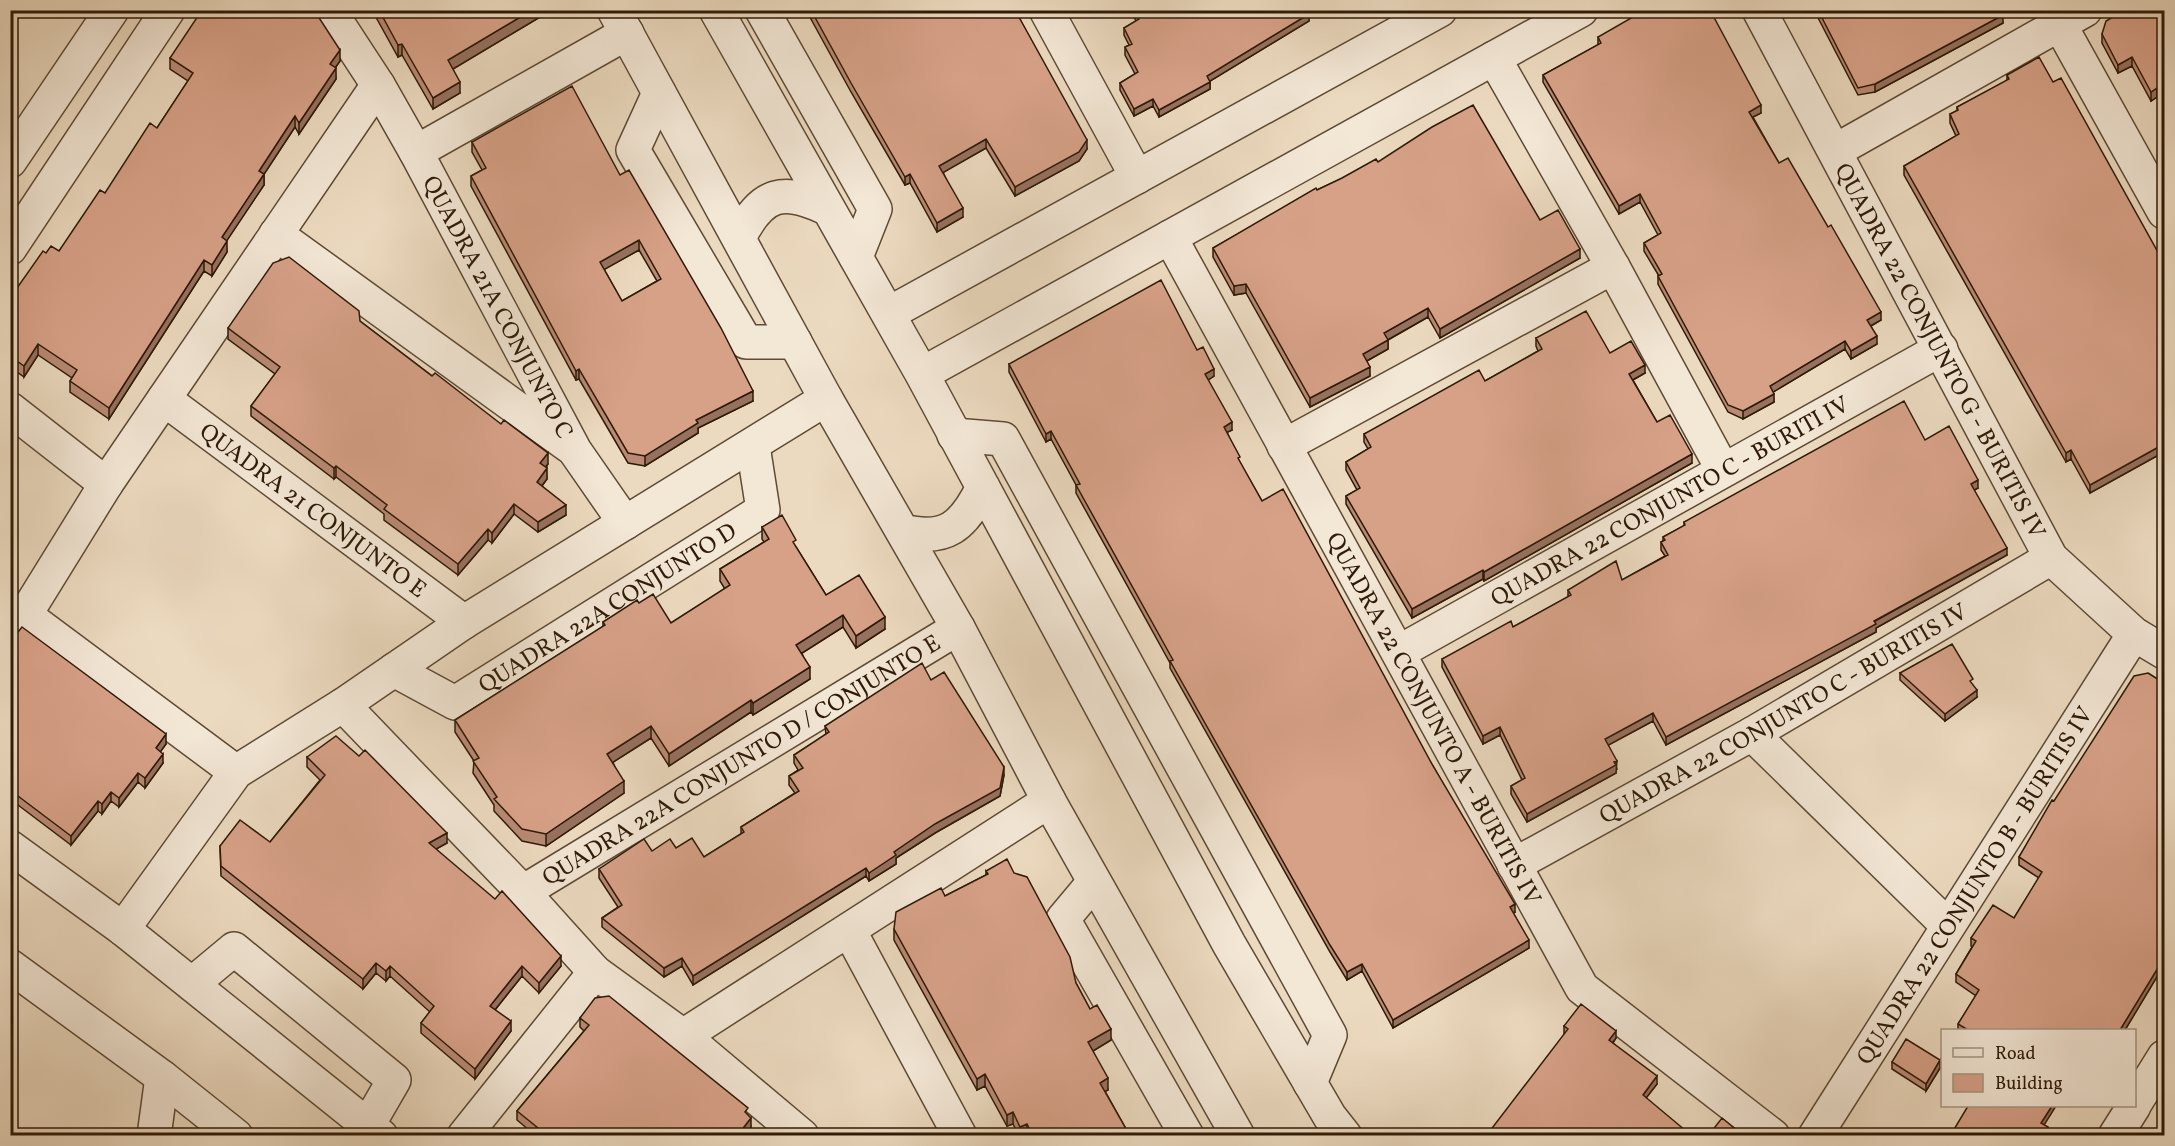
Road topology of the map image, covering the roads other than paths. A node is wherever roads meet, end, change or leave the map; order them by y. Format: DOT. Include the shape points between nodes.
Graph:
graph roads {
  1 [pos="112,10"];
  2 [pos="168,10"];
  3 [pos="329,10"];
  4 [pos="716,10"];
  5 [pos="762,10"];
  6 [pos="1046,10"];
  7 [pos="1440,10"];
  8 [pos="1581,10"];
  9 [pos="1759,10"];
  10 [pos="2072,18"];
  11 [pos="621,22"];
  12 [pos="1494,58"];
  13 [pos="378,85"];
  14 [pos="659,93"];
  15 [pos="1835,151"];
  16 [pos="416,152"];
  17 [pos="10,161"];
  18 [pos="1137,177"];
  19 [pos="828,209"];
  20 [pos="2164,212"];
  21 [pos="276,234"];
  22 [pos="1170,237"];
  23 [pos="738,238"];
  24 [pos="10,248"];
  25 [pos="856,257"];
  26 [pos="1613,267"];
  27 [pos="888,314"];
  28 [pos="795,342"];
  29 [pos="1941,349"];
  30 [pos="922,374"];
  31 [pos="164,399"];
  32 [pos="826,399"];
  33 [pos="10,409"];
  34 [pos="954,435"];
  35 [pos="753,446"];
  36 [pos="1284,446"];
  37 [pos="575,451"];
  38 [pos="1723,470"];
  39 [pos="106,484"];
  40 [pos="983,487"];
  41 [pos="625,524"];
  42 [pos="903,531"];
  43 [pos="2051,558"];
  44 [pos="464,622"];
  45 [pos="958,628"];
  46 [pos="2134,634"];
  47 [pos="1399,652"];
  48 [pos="2164,652"];
  49 [pos="394,670"];
  50 [pos="343,705"];
  51 [pos="1752,734"];
  52 [pos="236,772"];
  53 [pos="1049,801"];
  54 [pos="10,847"];
  55 [pos="1514,865"];
  56 [pos="1094,882"];
  57 [pos="523,892"];
  58 [pos="1947,925"];
  59 [pos="123,929"];
  60 [pos="849,930"];
  61 [pos="12,969"];
  62 [pos="595,972"];
  63 [pos="192,984"];
  64 [pos="682,1036"];
  65 [pos="2164,1057"];
  66 [pos="162,1077"];
  67 [pos="1310,1083"];
  68 [pos="2136,1102"];
  69 [pos="2133,1107"];
  70 [pos="375,1130"];
  71 [pos="154,1136"];
  72 [pos="236,1136"];
  73 [pos="464,1136"];
  74 [pos="802,1136"];
  75 [pos="960,1136"];
  76 [pos="1187,1136"];
  77 [pos="1238,1136"];
  78 [pos="1345,1136"];
  79 [pos="1773,1136"];
  80 [pos="1815,1136"];
  81 [pos="2115,1136"];
  1 -- 17 [label="street"];
  2 -- 24 [label="street"];
  3 -- 13 [label="street, QUADRA 21A CONJUNTO C"];
  4 -- 19 [label="street"];
  5 -- 25 [label="street" via="875,209"];
  6 -- 18 [label="street"];
  7 -- 18 [label="street"];
  8 -- 12 [label="street"];
  9 -- 15 [label="street, QUADRA 22 CONJUNTO G - BURITIS IV"];
  10 -- 15 [label="street"];
  10 -- 20 [label="street"];
  11 -- 14 [label="street"];
  11 -- 16 [label="street"];
  12 -- 22 [label="street"];
  12 -- 26 [label="street"];
  13 -- 16 [label="street, QUADRA 21A CONJUNTO C"];
  13 -- 21 [label="street"];
  14 -- 23 [label="street"];
  14 -- 28 [label="street" via="633,150 746,342"];
  15 -- 29 [label="street, QUADRA 22 CONJUNTO G - BURITIS IV"];
  16 -- 37 [label="street, QUADRA 21A CONJUNTO C"];
  18 -- 27 [label="street"];
  19 -- 23 [label="street" via="802,196 779,196 749,216"];
  19 -- 25 [label="street"];
  21 -- 31 [label="street"];
  21 -- 37 [label="street"];
  22 -- 30 [label="street"];
  22 -- 36 [label="street, QUADRA 22 CONJUNTO A - BURITIS IV"];
  23 -- 28 [label="street"];
  25 -- 27 [label="street"];
  26 -- 36 [label="street"];
  26 -- 38 [label="street"];
  27 -- 30 [label="street"];
  28 -- 32 [label="street"];
  29 -- 38 [label="street, QUADRA 22 CONJUNTO C - BURITI IV"];
  29 -- 43 [label="street, QUADRA 22 CONJUNTO G - BURITIS IV"];
  30 -- 34 [label="street"];
  31 -- 39 [label="street"];
  31 -- 44 [label="street, QUADRA 21 CONJUNTO E"];
  32 -- 35 [label="street"];
  32 -- 42 [label="street"];
  33 -- 39 [label="street"];
  34 -- 40 [label="street"];
  34 -- 67 [label="street" via="1003,439 1319,1014 1330,1035"];
  35 -- 41 [label="street"];
  35 -- 49 [label="street, QUADRA 22A CONJUNTO D" via="763,510 455,703"];
  36 -- 47 [label="street, QUADRA 22 CONJUNTO A - BURITIS IV"];
  37 -- 41 [label="street, QUADRA 21A CONJUNTO C"];
  38 -- 47 [label="street, QUADRA 22 CONJUNTO C - BURITI IV"];
  39 -- 52 [label="street" via="25,615"];
  40 -- 42 [label="street" via="971,512 939,535"];
  40 -- 67 [label="street" via="1224,934"];
  41 -- 44 [label="street"];
  42 -- 45 [label="street"];
  43 -- 46 [label="street, QUADRA 22 CONJUNTO G - BURITIS IV"];
  43 -- 51 [label="street, QUADRA 22 CONJUNTO C - BURITIS IV"];
  44 -- 49 [label="street"];
  45 -- 53 [label="street"];
  45 -- 57 [label="street, QUADRA 22A CONJUNTO D / CONJUNTO E"];
  46 -- 48 [label="street, QUADRA 22 CONJUNTO G - BURITIS IV"];
  46 -- 58 [label="street, QUADRA 22 CONJUNTO B - BURITIS IV"];
  47 -- 55 [label="street, QUADRA 22 CONJUNTO A - BURITIS IV"];
  49 -- 50 [label="street"];
  50 -- 52 [label="street"];
  50 -- 57 [label="street"];
  51 -- 55 [label="street, QUADRA 22 CONJUNTO C - BURITIS IV"];
  51 -- 58 [label="street"];
  52 -- 59 [label="street"];
  53 -- 56 [label="street"];
  53 -- 60 [label="street"];
  54 -- 59 [label="street"];
  55 -- 79 [label="street, QUADRA 22 CONJUNTO A - BURITIS IV" via="1582,988"];
  56 -- 76 [label="street" via="1063,919"];
  56 -- 77 [label="street"];
  57 -- 62 [label="street"];
  58 -- 80 [label="street, QUADRA 22 CONJUNTO B - BURITIS IV"];
  59 -- 63 [label="street"];
  60 -- 64 [label="street"];
  60 -- 75 [label="street"];
  61 -- 66 [label="street"];
  62 -- 64 [label="street"];
  62 -- 73 [label="street"];
  63 -- 70 [label="street"];
  63 -- 70 [label="street" via="234,949 394,1080"];
  64 -- 74 [label="street"];
  65 -- 68 [label="street"];
  66 -- 71 [label="street"];
  66 -- 72 [label="street"];
  67 -- 78 [label="street"];
  69 -- 81 [label="street"];
}
